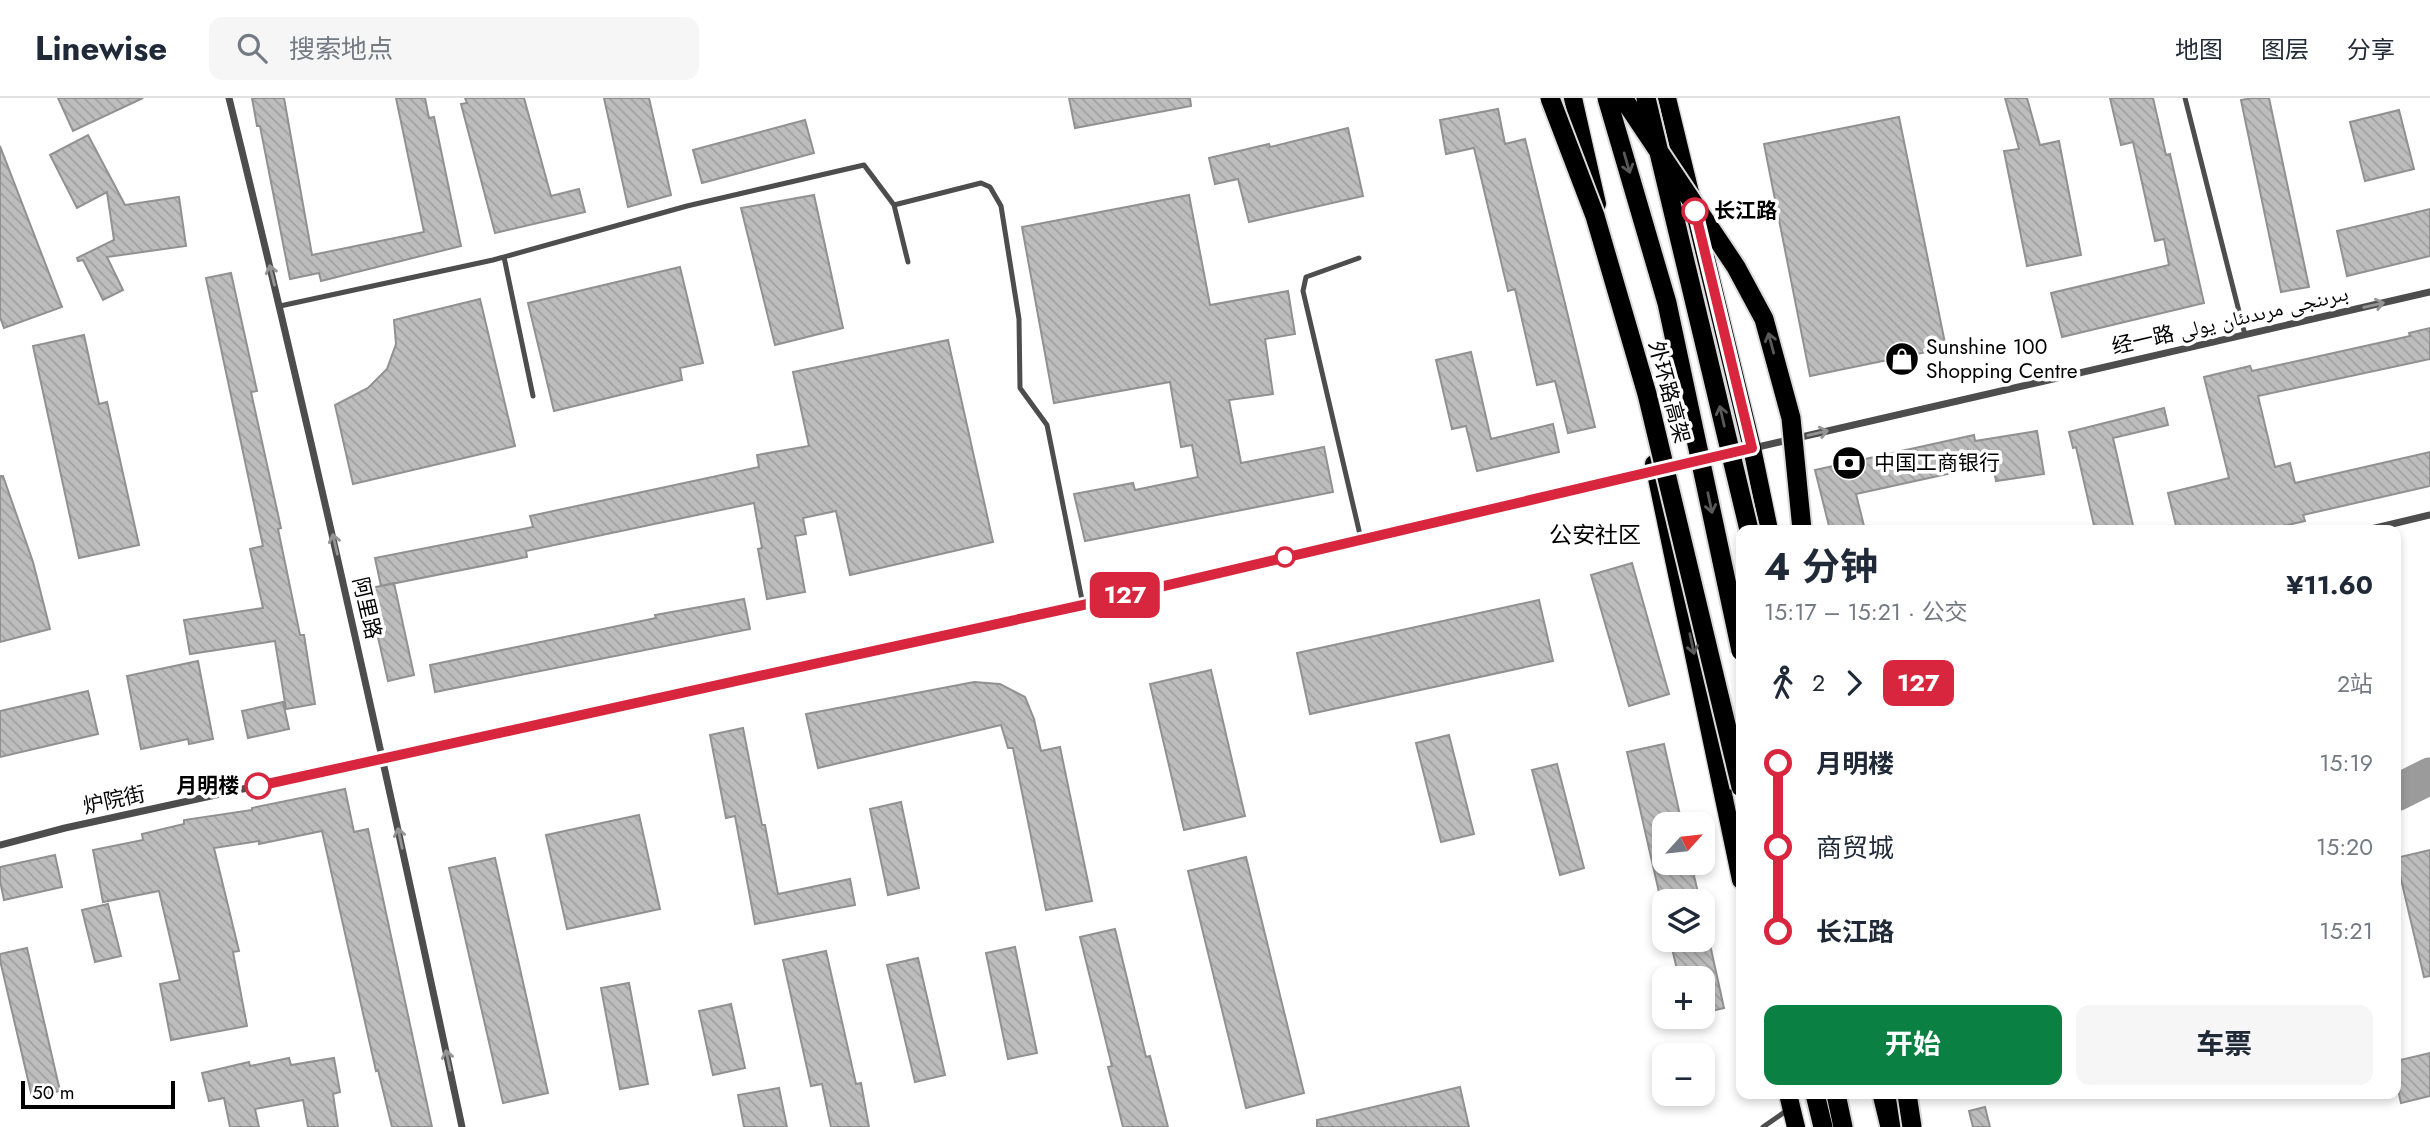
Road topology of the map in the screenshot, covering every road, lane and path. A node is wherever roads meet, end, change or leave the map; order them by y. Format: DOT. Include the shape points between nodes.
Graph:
graph roads {
  1 [pos="229,98"];
  2 [pos="1550,98"];
  3 [pos="1573,98"];
  4 [pos="1607,98"];
  5 [pos="1623,98"];
  6 [pos="1646,98"];
  7 [pos="1667,98"];
  8 [pos="2185,98"];
  9 [pos="894,205"];
  10 [pos="504,257"];
  11 [pos="1359,258"];
  12 [pos="908,262"];
  13 [pos="2430,292"];
  14 [pos="280,306"];
  15 [pos="2245,335"];
  16 [pos="533,396"];
  17 [pos="1752,448"];
  18 [pos="1656,471"];
  19 [pos="2430,515"];
  20 [pos="1748,525"];
  21 [pos="1768,525"];
  22 [pos="1802,525"];
  23 [pos="2388,525"];
  24 [pos="1361,539"];
  25 [pos="1083,605"];
  26 [pos="1736,627"];
  27 [pos="384,758"];
  28 [pos="1736,765"];
  29 [pos="0,845"];
  30 [pos="1736,856"];
  31 [pos="1816,1099"];
  32 [pos="1837,1099"];
  33 [pos="1895,1099"];
  34 [pos="1897,1099"];
  35 [pos="1898,1099"];
  36 [pos="1790,1100"];
  37 [pos="462,1127"];
  38 [pos="1763,1127"];
  39 [pos="1796,1127"];
  40 [pos="1823,1127"];
  41 [pos="1843,1127"];
  42 [pos="1890,1127"];
  43 [pos="1904,1127"];
  44 [pos="1912,1127"];
  14 -- 1 [label="street, 阿里路, one-way"];
  2 -- 28 [label="highway, 外环路高架, bridge" via="1595,216 1647,394"];
  3 -- 18 [label="main road"];
  4 -- 26 [label="highway, one-way, bridge" via="1667,303"];
  22 -- 5 [label="highway, one-way, bridge" via="1791,418 1764,319 1737,267"];
  20 -- 6 [label="highway, one-way, bridge"];
  7 -- 17 [label="main road"];
  8 -- 15 [label="lane"];
  9 -- 10 [label="lane" via="864,165 687,206"];
  9 -- 12 [label="lane"];
  9 -- 25 [label="lane" via="981,183 990,187 1001,206 1019,319 1020,388 1047,425"];
  10 -- 14 [label="lane"];
  10 -- 16 [label="lane"];
  11 -- 24 [label="lane" via="1306,277 1303,291"];
  15 -- 13 [label="street, 经一路 بىرىنجى مرىدىئان يولى, one-way"];
  27 -- 14 [label="street, 阿里路, one-way"];
  17 -- 15 [label="street, 经一路 بىرىنجى مرىدىئان يولى, one-way"];
  17 -- 18 [label="street, 炉院街"];
  17 -- 21 [label="main road"];
  18 -- 24 [label="street, 炉院街"];
  18 -- 30 [label="main road, one-way"];
  19 -- 23 [label="street"];
  24 -- 25 [label="street, 炉院街"];
  25 -- 27 [label="street, 炉院街"];
  27 -- 29 [label="street, 炉院街"];
  37 -- 27 [label="street, 阿里路, one-way"];
  31 -- 40 [label="highway"];
  32 -- 41 [label="highway"];
  33 -- 42 [label="highway"];
  34 -- 43 [label="main road"];
  35 -- 44 [label="highway, bridge"];
  36 -- 38 [label="lane"];
  36 -- 39 [label="main road"];
}
